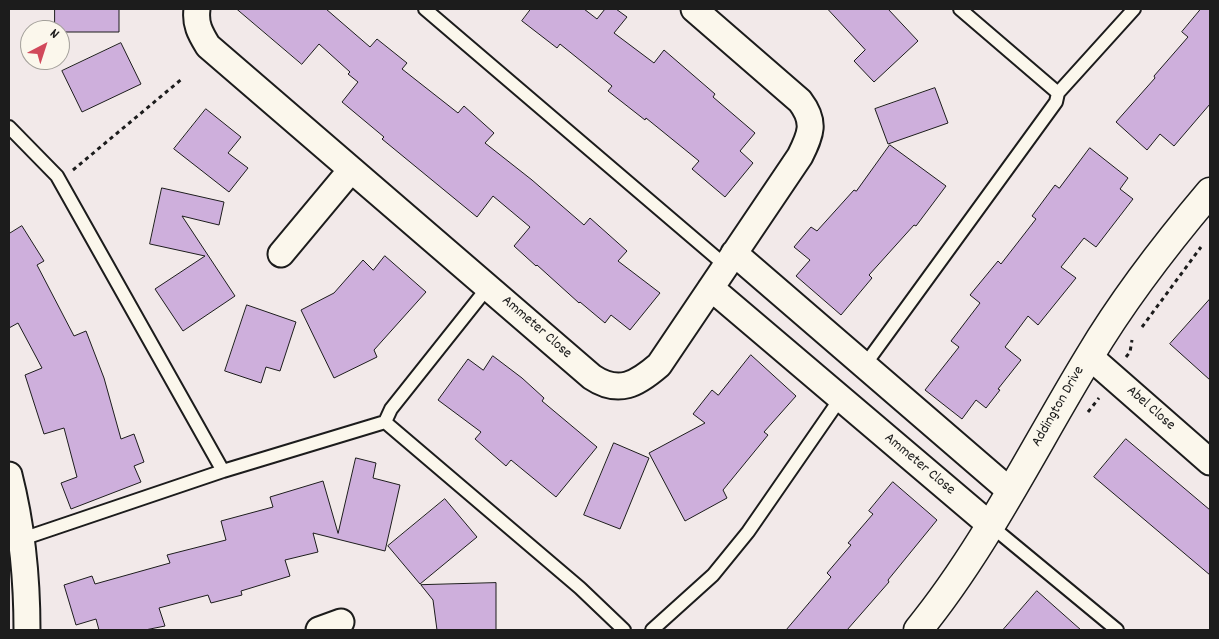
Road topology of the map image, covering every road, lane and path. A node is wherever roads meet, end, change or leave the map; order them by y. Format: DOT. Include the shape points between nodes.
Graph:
graph roads {
  1 [pos="197,9"];
  2 [pos="425,9"];
  3 [pos="694,9"];
  4 [pos="960,9"];
  5 [pos="1134,9"];
  6 [pos="184,78"];
  7 [pos="1058,93"];
  8 [pos="9,127"];
  9 [pos="351,170"];
  10 [pos="60,181"];
  11 [pos="1210,192"];
  12 [pos="1207,239"];
  13 [pos="281,254"];
  14 [pos="730,259"];
  15 [pos="488,287"];
  16 [pos="711,288"];
  17 [pos="1139,330"];
  18 [pos="1133,338"];
  19 [pos="1130,352"];
  20 [pos="1089,356"];
  21 [pos="864,366"];
  22 [pos="840,399"];
  23 [pos="385,422"];
  24 [pos="1210,462"];
  25 [pos="223,471"];
  26 [pos="9,475"];
  27 [pos="1010,491"];
  28 [pos="990,525"];
  29 [pos="22,539"];
  30 [pos="27,630"];
  31 [pos="624,630"];
  32 [pos="652,630"];
  33 [pos="918,630"];
  34 [pos="1117,630"];
  1 -- 9 [label="street, Ammeter Close" via="196,20 208,46"];
  2 -- 14 [label="lane"];
  3 -- 14 [label="street, Ammeter Close" via="800,102 808,111 811,123 800,156"];
  4 -- 7 [label="lane"];
  5 -- 7 [label="lane"];
  6 -- 10 [label="path"];
  7 -- 21 [label="lane" via="1056,102"];
  8 -- 10 [label="lane"];
  9 -- 13 [label="street"];
  9 -- 15 [label="street, Ammeter Close"];
  10 -- 25 [label="lane"];
  11 -- 20 [label="street, Addington Drive" via="1123,302"];
  12 -- 17 [label="path"];
  14 -- 16 [label="street, Ammeter Close"];
  14 -- 21 [label="street"];
  15 -- 16 [label="street, Ammeter Close" via="592,377 602,384 615,386 638,381 659,365"];
  15 -- 23 [label="lane" via="391,409"];
  16 -- 22 [label="street, Ammeter Close"];
  18 -- 19 [label="path"];
  20 -- 24 [label="street, Abel Close"];
  20 -- 27 [label="street, Addington Drive"];
  21 -- 22 [label="street"];
  21 -- 27 [label="street"];
  22 -- 28 [label="street, Ammeter Close"];
  22 -- 32 [label="lane" via="748,532 713,575"];
  23 -- 25 [label="lane"];
  23 -- 31 [label="lane" via="580,588"];
  25 -- 29 [label="lane"];
  26 -- 29 [label="street"];
  27 -- 28 [label="street, Addington Drive"];
  28 -- 33 [label="street, Addington Drive"];
  28 -- 34 [label="lane"];
  29 -- 30 [label="street"];
}
